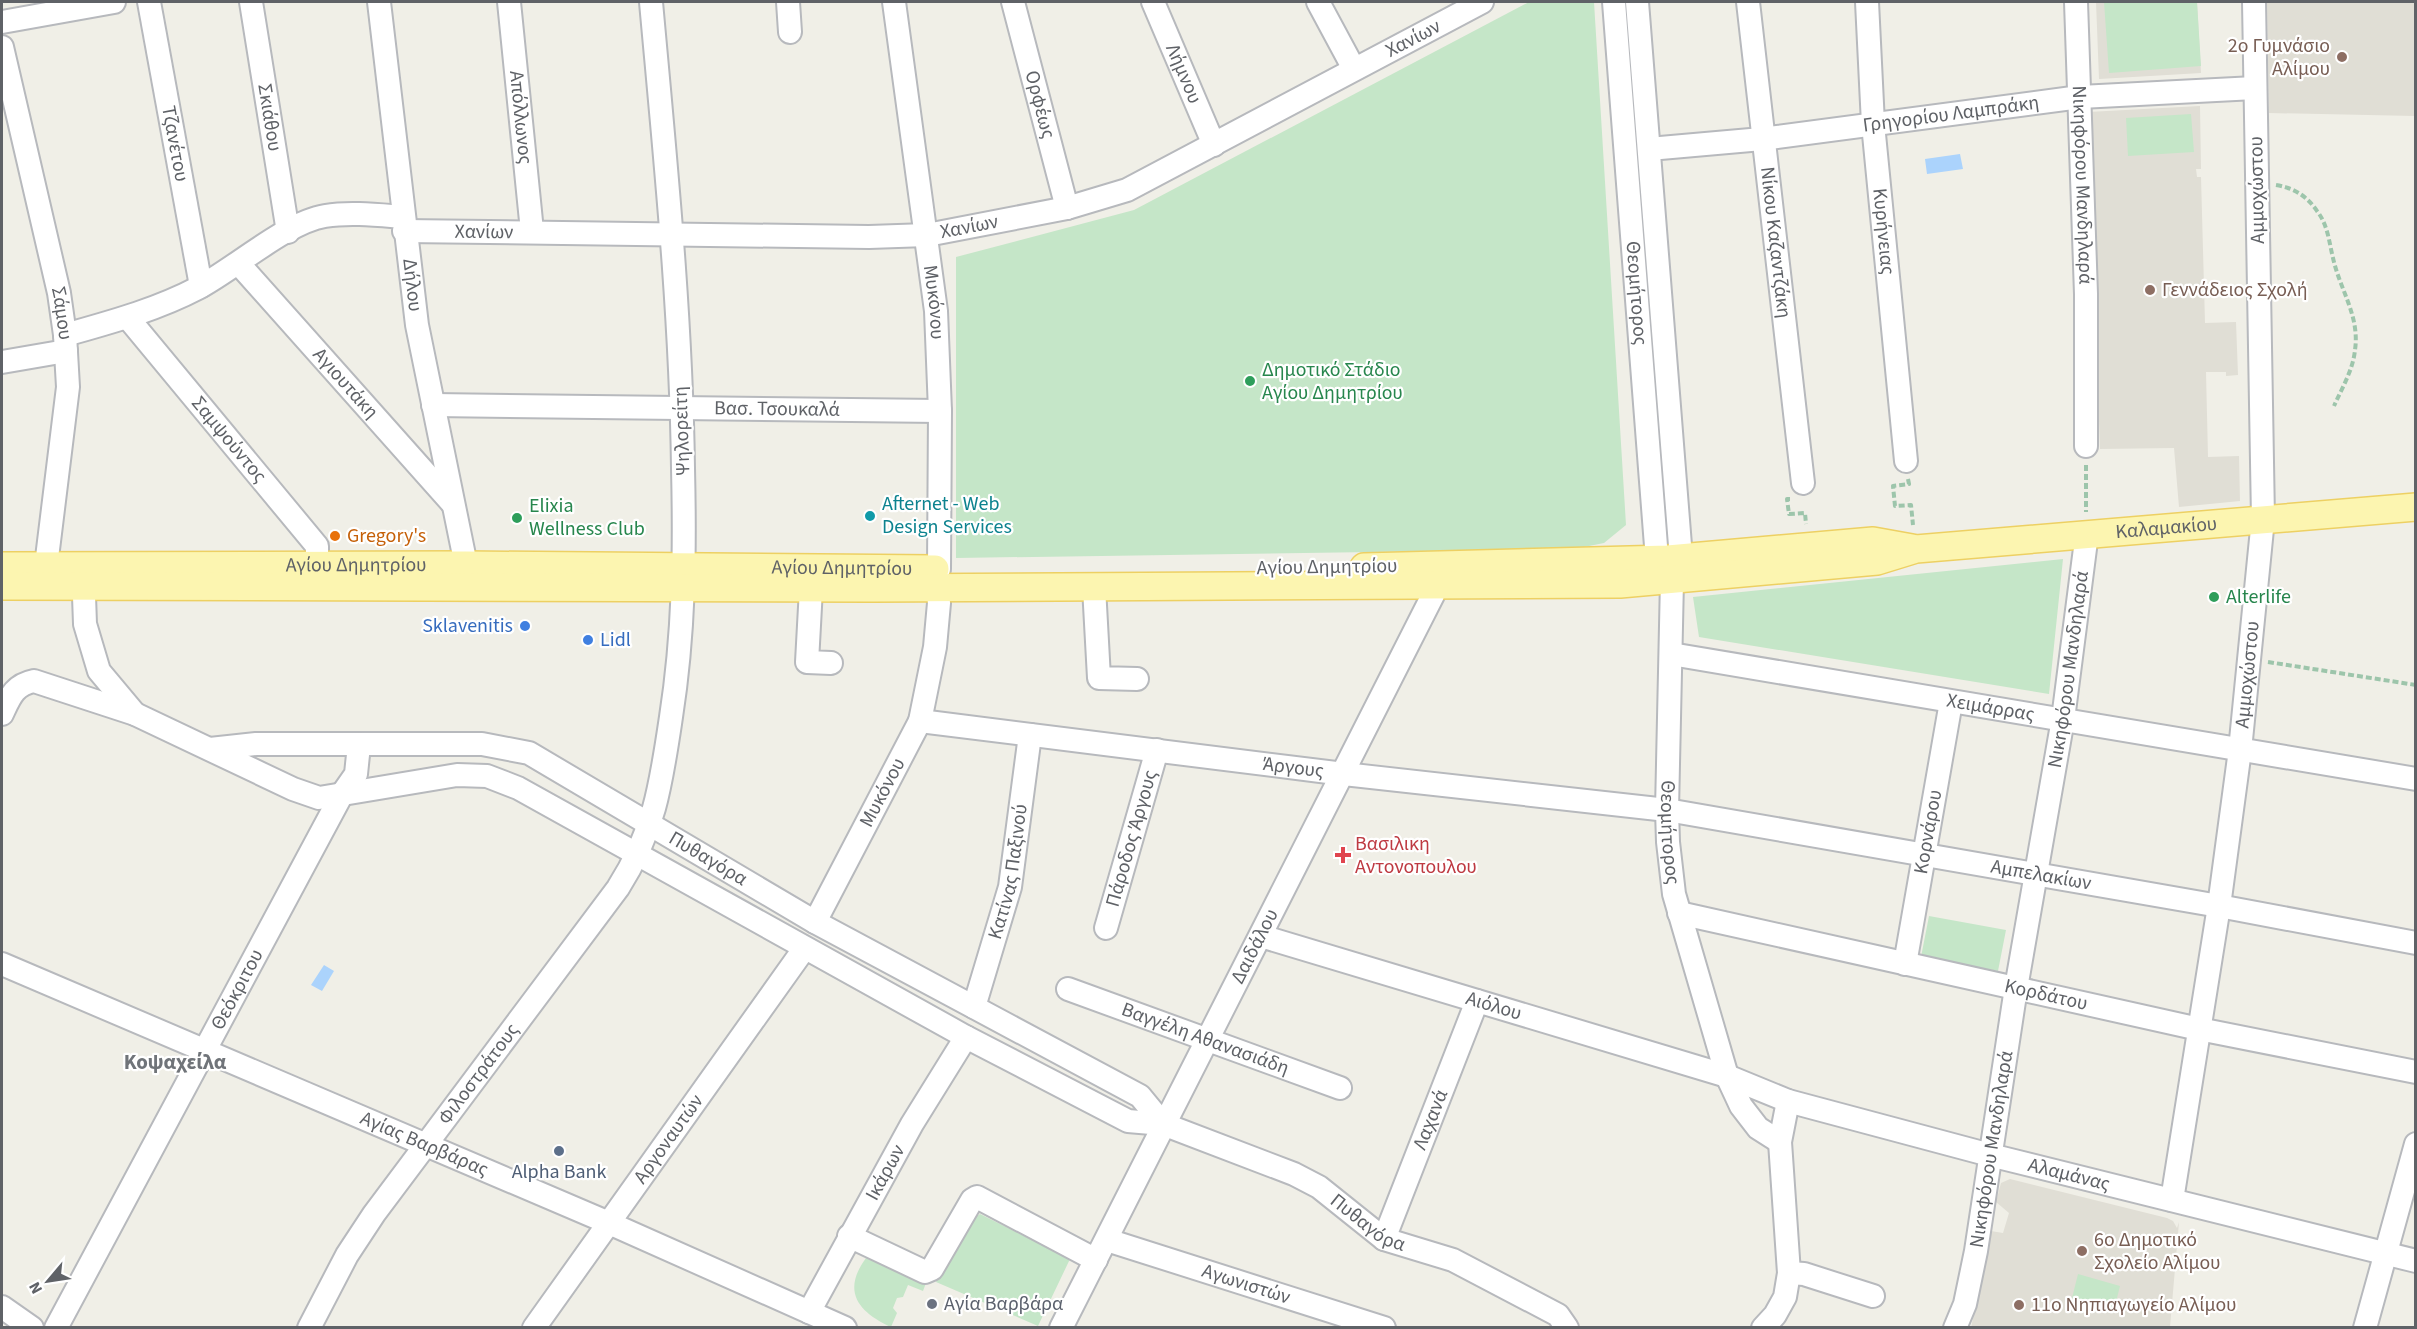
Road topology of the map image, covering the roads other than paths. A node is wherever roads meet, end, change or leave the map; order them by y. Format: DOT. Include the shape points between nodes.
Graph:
graph roads {
  1 [pos="114,2"];
  2 [pos="149,2"];
  3 [pos="251,2"];
  4 [pos="379,2"];
  5 [pos="509,2"];
  6 [pos="651,2"];
  7 [pos="788,2"];
  8 [pos="894,2"];
  9 [pos="1013,2"];
  10 [pos="1153,2"];
  11 [pos="1318,2"];
  12 [pos="1482,2"];
  13 [pos="1614,2"];
  14 [pos="1637,2"];
  15 [pos="1748,2"];
  16 [pos="1867,2"];
  17 [pos="2076,2"];
  18 [pos="2254,2"];
  19 [pos="1452,9"];
  20 [pos="2,22"];
  21 [pos="790,32"];
  22 [pos="2,47"];
  23 [pos="1354,69"];
  24 [pos="2255,88"];
  25 [pos="2080,97"];
  26 [pos="1873,124"];
  27 [pos="1762,139"];
  28 [pos="1214,146"];
  29 [pos="1648,149"];
  30 [pos="1067,208"];
  31 [pos="403,224"];
  32 [pos="532,231"];
  33 [pos="288,232"];
  34 [pos="672,233"];
  35 [pos="927,235"];
  36 [pos="239,264"];
  37 [pos="201,286"];
  38 [pos="128,318"];
  39 [pos="66,343"];
  40 [pos="2,362"];
  41 [pos="433,405"];
  42 [pos="682,406"];
  43 [pos="940,411"];
  44 [pos="2086,446"];
  45 [pos="1906,461"];
  46 [pos="1803,483"];
  47 [pos="453,504"];
  48 [pos="2415,507"];
  49 [pos="2263,519"];
  50 [pos="2087,533"];
  51 [pos="1916,549"];
  52 [pos="317,565"];
  53 [pos="466,565"];
  54 [pos="2,566"];
  55 [pos="1670,566"];
  56 [pos="1438,575"];
  57 [pos="45,576"];
  58 [pos="83,577"];
  59 [pos="684,577"];
  60 [pos="812,577"];
  61 [pos="938,578"];
  62 [pos="2,586"];
  63 [pos="1094,587"];
  64 [pos="1671,654"];
  65 [pos="831,663"];
  66 [pos="1137,679"];
  67 [pos="1951,702"];
  68 [pos="2,714"];
  69 [pos="135,714"];
  70 [pos="2063,719"];
  71 [pos="920,721"];
  72 [pos="1030,735"];
  73 [pos="359,745"];
  74 [pos="209,749"];
  75 [pos="1157,750"];
  76 [pos="2240,750"];
  77 [pos="1344,774"];
  78 [pos="2415,779"];
  79 [pos="342,794"];
  80 [pos="1668,810"];
  81 [pos="650,826"];
  82 [pos="638,856"];
  83 [pos="1926,856"];
  84 [pos="2037,873"];
  85 [pos="2219,906"];
  86 [pos="1679,913"];
  87 [pos="815,922"];
  88 [pos="1106,928"];
  89 [pos="1261,936"];
  90 [pos="2415,943"];
  91 [pos="804,949"];
  92 [pos="2,964"];
  93 [pos="1905,964"];
  94 [pos="2016,988"];
  95 [pos="1068,989"];
  96 [pos="1477,1001"];
  97 [pos="975,1007"];
  98 [pos="2199,1029"];
  99 [pos="966,1037"];
  100 [pos="1207,1041"];
  101 [pos="206,1051"];
  102 [pos="2415,1072"];
  103 [pos="1727,1076"];
  104 [pos="1340,1088"];
  105 [pos="1788,1101"];
  106 [pos="1163,1124"];
  107 [pos="1780,1142"];
  108 [pos="2415,1144"];
  109 [pos="425,1145"];
  110 [pos="1990,1155"];
  111 [pos="2172,1200"];
  112 [pos="609,1223"];
  113 [pos="849,1236"];
  114 [pos="1384,1239"];
  115 [pos="1107,1240"];
  116 [pos="2386,1254"];
  117 [pos="1096,1260"];
  118 [pos="2415,1261"];
  119 [pos="1789,1273"];
  120 [pos="1873,1296"];
  121 [pos="2,1307"];
  122 [pos="809,1312"];
  123 [pos="840,1326"];
  124 [pos="32,1328"];
  125 [pos="56,1328"];
  126 [pos="309,1328"];
  127 [pos="534,1328"];
  128 [pos="1061,1328"];
  129 [pos="1384,1328"];
  130 [pos="1567,1328"];
  131 [pos="1763,1328"];
  132 [pos="1955,1328"];
  133 [pos="2365,1328"];
  1 -- 20 [label="street"];
  2 -- 37 [label="street, Τζανέτου"];
  3 -- 33 [label="street, Σκιάθου"];
  4 -- 31 [label="street, Δήλου"];
  5 -- 32 [label="street, Απόλλωνος"];
  6 -- 34 [label="street, Ψηλορείτη"];
  7 -- 21 [label="street"];
  8 -- 35 [label="street, Μυκόνου"];
  9 -- 30 [label="street, Ορφέως"];
  10 -- 28 [label="street, Λήμνου"];
  11 -- 23 [label="street"];
  12 -- 19 [label="street, Χανίων"];
  13 -- 55 [label="street, Θεομήτορος"];
  14 -- 29 [label="street, Θεομήτορος"];
  15 -- 27 [label="street, Νίκου Καζαντζάκη"];
  16 -- 26 [label="street, Κυρήνειας"];
  17 -- 25 [label="street, Νικηφόρου Μανδηλαρά"];
  18 -- 24 [label="street, Αμμοχώστου"];
  19 -- 23 [label="street, Χανίων"];
  22 -- 39 [label="street, Σάμου" via="59,293"];
  23 -- 28 [label="street, Χανίων"];
  24 -- 25 [label="street, Γρηγορίου Λαμπράκη"];
  24 -- 49 [label="street, Αμμοχώστου"];
  25 -- 26 [label="street, Γρηγορίου Λαμπράκη"];
  25 -- 44 [label="street, Νικηφόρου Μανδηλαρά"];
  26 -- 27 [label="street, Γρηγορίου Λαμπράκη"];
  26 -- 45 [label="street, Κυρήνειας"];
  27 -- 29 [label="street, Γρηγορίου Λαμπράκη"];
  27 -- 46 [label="street, Νίκου Καζαντζάκη"];
  28 -- 30 [label="street, Χανίων" via="1127,190"];
  29 -- 55 [label="street, Θεομήτορος"];
  30 -- 35 [label="street, Χανίων"];
  31 -- 32 [label="street, Χανίων"];
  31 -- 33 [label="street, Χανίων" via="376,214 323,216"];
  31 -- 41 [label="street, Δήλου"];
  32 -- 34 [label="street, Χανίων"];
  33 -- 36 [label="street, Χανίων"];
  34 -- 35 [label="street, Χανίων"];
  34 -- 42 [label="street, Ψηλορείτη"];
  35 -- 43 [label="street, Μυκόνου" via="936,311"];
  36 -- 37 [label="street, Χανίων"];
  36 -- 47 [label="street, Αγιουτάκη"];
  37 -- 38 [label="street, Χανίων"];
  38 -- 39 [label="street, Χανίων"];
  38 -- 52 [label="street, Σαμψούντος" via="317,546"];
  39 -- 40 [label="street, Χανίων"];
  39 -- 57 [label="street, Σάμου" via="68,387"];
  41 -- 42 [label="street, Βασ. Τσουκαλά"];
  41 -- 47 [label="street, Δήλου"];
  42 -- 43 [label="street, Βασ. Τσουκαλά"];
  42 -- 59 [label="street, Ψηλορείτη"];
  43 -- 61 [label="street, Μυκόνου"];
  47 -- 53 [label="street, Δήλου"];
  48 -- 49 [label="main road, Καλαμακίου"];
  49 -- 50 [label="main road, Καλαμακίου"];
  49 -- 76 [label="street, Αμμοχώστου"];
  50 -- 51 [label="main road, Καλαμακίου"];
  50 -- 70 [label="street, Νικηφόρου Μανδηλαρά"];
  51 -- 55 [label="main road, Καλαμακίου" via="1877,561"];
  51 -- 55 [label="main road, Καλαμακίου" via="1873,541"];
  52 -- 53 [label="main road, Αγίου Δημητρίου"];
  52 -- 58 [label="main road, Αγίου Δημητρίου"];
  53 -- 59 [label="main road, Αγίου Δημητρίου"];
  54 -- 57 [label="main road, Αγίου Δημητρίου"];
  55 -- 56 [label="main road, Αγίου Δημητρίου"];
  55 -- 64 [label="street, Θεομήτορος"];
  56 -- 61 [label="main road, Αγίου Δημητρίου"];
  56 -- 63 [label="main road, Αγίου Δημητρίου"];
  56 -- 77 [label="street, Δαιδάλου" via="1434,595"];
  57 -- 58 [label="main road, Αγίου Δημητρίου"];
  57 -- 62 [label="main road, Αγίου Δημητρίου"];
  58 -- 59 [label="main road, Αγίου Δημητρίου"];
  58 -- 69 [label="street, Πυθαγόρα" via="85,624 99,671"];
  59 -- 60 [label="main road, Αγίου Δημητρίου"];
  59 -- 81 [label="street, Ψηλορείτη" via="680,660 660,792"];
  60 -- 61 [label="main road, Αγίου Δημητρίου"];
  60 -- 65 [label="street" via="807,662"];
  61 -- 63 [label="main road, Αγίου Δημητρίου"];
  61 -- 71 [label="street, Μυκόνου" via="936,635"];
  63 -- 66 [label="street" via="1099,678"];
  64 -- 67 [label="street, Χειμάρρας"];
  64 -- 80 [label="street, Θεομήτορος"];
  67 -- 70 [label="street, Χειμάρρας"];
  67 -- 83 [label="street, Κορνάρου"];
  68 -- 69 [label="street, Πυθαγόρα" via="14,690 34,681"];
  69 -- 74 [label="street, Πυθαγόρα"];
  70 -- 76 [label="street, Χειμάρρας"];
  70 -- 84 [label="street, Νικηφόρου Μανδηλαρά"];
  71 -- 72 [label="street, Άργους"];
  71 -- 87 [label="street, Μυκόνου"];
  72 -- 75 [label="street, Άργους"];
  72 -- 97 [label="street, Κατίνας Παξινού" via="1010,887"];
  73 -- 74 [label="street, Πυθαγόρα" via="256,744"];
  73 -- 79 [label="street, Θεόκριτου" via="356,774"];
  73 -- 81 [label="street, Πυθαγόρα" via="482,744 529,753"];
  74 -- 79 [label="street, Πυθαγόρα" via="319,798"];
  75 -- 77 [label="street, Άργους"];
  75 -- 88 [label="street, Πάροδος Άργους"];
  76 -- 78 [label="street, Χειμάρρας"];
  76 -- 85 [label="street, Αμμοχώστου"];
  77 -- 80 [label="street, Άργους"];
  77 -- 89 [label="street, Δαιδάλου"];
  79 -- 82 [label="street, Πυθαγόρα" via="457,775 487,776 518,788"];
  79 -- 101 [label="street, Θεόκριτου"];
  80 -- 83 [label="street, Αμπελακίων"];
  80 -- 86 [label="street, Θεομήτορος" via="1671,869"];
  81 -- 82 [label="street, Ψηλορείτη"];
  81 -- 87 [label="street, Πυθαγόρα"];
  82 -- 91 [label="street, Πυθαγόρα"];
  82 -- 109 [label="street, Φιλοστράτους"];
  83 -- 84 [label="street, Αμπελακίων"];
  83 -- 93 [label="street, Κορνάρου"];
  84 -- 85 [label="street, Αμπελακίων"];
  84 -- 94 [label="street, Νικηφόρου Μανδηλαρά"];
  85 -- 90 [label="street, Αμπελακίων"];
  85 -- 98 [label="street, Αμμοχώστου"];
  86 -- 93 [label="street, Κορδάτου"];
  86 -- 103 [label="street, Θεομήτορος"];
  87 -- 97 [label="street, Πυθαγόρα"];
  89 -- 96 [label="street, Αιόλου"];
  89 -- 100 [label="street, Δαιδάλου"];
  91 -- 99 [label="street, Πυθαγόρα"];
  91 -- 112 [label="street, Αργοναυτών"];
  92 -- 101 [label="street, Αγίας Βαρβάρας"];
  93 -- 94 [label="street, Κορδάτου"];
  94 -- 98 [label="street, Κορδάτου"];
  94 -- 110 [label="street, Νικηφόρου Μανδηλαρά"];
  95 -- 100 [label="street, Βαγγέλη Αθανασιάδη"];
  96 -- 103 [label="street, Αιόλου"];
  96 -- 114 [label="street, Λαχανά"];
  97 -- 106 [label="street, Πυθαγόρα" via="1140,1095"];
  98 -- 102 [label="street, Κορδάτου"];
  98 -- 111 [label="street, Αμμοχώστου"];
  99 -- 106 [label="street, Πυθαγόρα" via="1128,1121"];
  99 -- 113 [label="street, Ικάρων"];
  100 -- 104 [label="street, Βαγγέλη Αθανασιάδη"];
  100 -- 106 [label="street, Δαιδάλου"];
  101 -- 109 [label="street, Αγίας Βαρβάρας"];
  101 -- 125 [label="street, Θεόκριτου"];
  103 -- 105 [label="street, Αλαμάνας"];
  103 -- 107 [label="street, Θεομήτορος" via="1741,1106 1758,1128"];
  105 -- 107 [label="street"];
  105 -- 110 [label="street, Αλαμάνας"];
  106 -- 114 [label="street, Πυθαγόρα" via="1319,1187"];
  106 -- 115 [label="street, Δαιδάλου"];
  107 -- 119 [label="street"];
  108 -- 116 [label="street"];
  109 -- 112 [label="street, Αγίας Βαρβάρας"];
  109 -- 126 [label="street, Φιλοστράτους" via="352,1247"];
  110 -- 111 [label="street, Αλαμάνας"];
  110 -- 132 [label="street, Νικηφόρου Μανδηλαρά" via="1976,1251 1965,1304"];
  111 -- 116 [label="street, Αλαμάνας"];
  112 -- 122 [label="street, Αγίας Βαρβάρας"];
  112 -- 127 [label="street, Αργοναυτών"];
  113 -- 117 [label="street" via="925,1272 932,1269 977,1197"];
  113 -- 122 [label="street, Ικάρων"];
  114 -- 130 [label="street, Πυθαγόρα" via="1453,1260 1558,1315"];
  115 -- 117 [label="street, Δαιδάλου"];
  115 -- 129 [label="street, Αγωνιστών"];
  116 -- 118 [label="street, Αλαμάνας"];
  116 -- 133 [label="street"];
  117 -- 128 [label="street, Δαιδάλου"];
  119 -- 120 [label="street"];
  119 -- 131 [label="street" via="1785,1297"];
  121 -- 124 [label="street"];
  122 -- 123 [label="street, Αγίας Βαρβάρας"];
}
